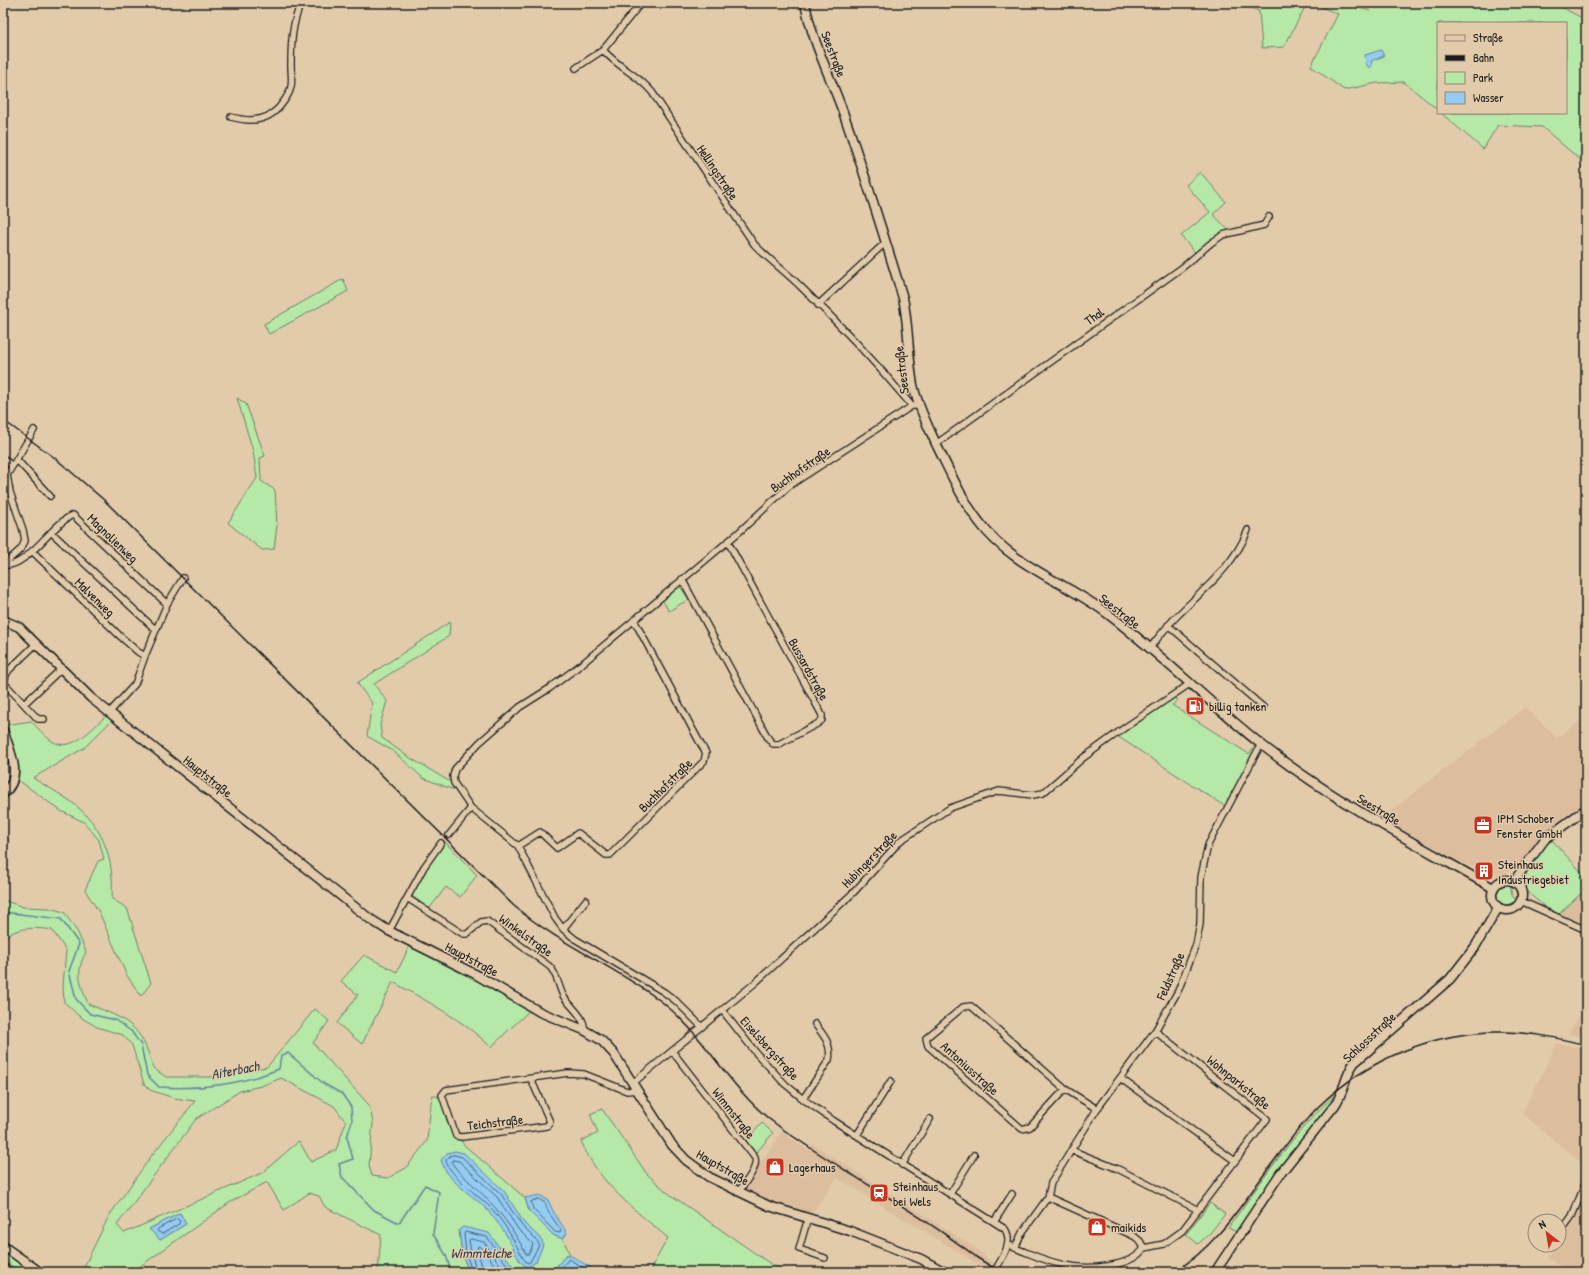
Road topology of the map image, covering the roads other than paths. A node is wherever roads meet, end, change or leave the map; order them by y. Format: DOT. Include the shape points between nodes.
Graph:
graph roads {
  1 [pos="302,3"];
  2 [pos="641,3"];
  3 [pos="805,3"];
  4 [pos="603,50"];
  5 [pos="576,68"];
  6 [pos="231,117"];
  7 [pos="1269,217"];
  8 [pos="886,242"];
  9 [pos="818,305"];
  10 [pos="915,406"];
  11 [pos="34,430"];
  12 [pos="936,444"];
  13 [pos="3,458"];
  14 [pos="17,460"];
  15 [pos="12,466"];
  16 [pos="50,496"];
  17 [pos="1248,530"];
  18 [pos="51,532"];
  19 [pos="728,542"];
  20 [pos="32,551"];
  21 [pos="3,565"];
  22 [pos="183,578"];
  23 [pos="682,579"];
  24 [pos="167,604"];
  25 [pos="3,620"];
  26 [pos="634,620"];
  27 [pos="1168,625"];
  28 [pos="156,630"];
  29 [pos="36,644"];
  30 [pos="1149,649"];
  31 [pos="145,656"];
  32 [pos="61,669"];
  33 [pos="1191,683"];
  34 [pos="24,704"];
  35 [pos="1263,707"];
  36 [pos="109,713"];
  37 [pos="44,719"];
  38 [pos="3,730"];
  39 [pos="1261,744"];
  40 [pos="3,794"];
  41 [pos="470,808"];
  42 [pos="1586,809"];
  43 [pos="449,835"];
  44 [pos="441,843"];
  45 [pos="518,846"];
  46 [pos="1514,881"];
  47 [pos="1494,888"];
  48 [pos="407,898"];
  49 [pos="586,900"];
  50 [pos="1521,901"];
  51 [pos="1498,908"];
  52 [pos="563,929"];
  53 [pos="1586,930"];
  54 [pos="389,931"];
  55 [pos="722,1010"];
  56 [pos="815,1024"];
  57 [pos="702,1027"];
  58 [pos="584,1030"];
  59 [pos="1155,1031"];
  60 [pos="672,1051"];
  61 [pos="1120,1078"];
  62 [pos="531,1079"];
  63 [pos="891,1081"];
  64 [pos="635,1087"];
  65 [pos="1065,1089"];
  66 [pos="803,1099"];
  67 [pos="1097,1109"];
  68 [pos="930,1119"];
  69 [pos="856,1135"];
  70 [pos="1071,1150"];
  71 [pos="974,1155"];
  72 [pos="1235,1161"];
  73 [pos="902,1165"];
  74 [pos="1586,1182"];
  75 [pos="739,1191"];
  76 [pos="950,1194"];
  77 [pos="1012,1194"];
  78 [pos="1048,1197"];
  79 [pos="1198,1210"];
  80 [pos="808,1218"];
  81 [pos="994,1222"];
  82 [pos="1567,1223"];
  83 [pos="1008,1245"];
  84 [pos="3,1246"];
  85 [pos="1015,1248"];
  86 [pos="1144,1248"];
  87 [pos="825,1258"];
  88 [pos="3,1269"];
  89 [pos="7,1272"];
  90 [pos="40,1272"];
  91 [pos="945,1272"];
  92 [pos="994,1272"];
  93 [pos="1215,1272"];
  1 -- 6 [label="street" via="291,43 291,90 271,116 259,120"];
  2 -- 4 [label="street"];
  3 -- 8 [label="street, Seestraße" via="813,37 848,128"];
  4 -- 5 [label="street"];
  4 -- 9 [label="street, Hellingstraße" via="612,61 639,79 652,92 754,244"];
  7 -- 12 [label="street, Thal" via="1264,225 1223,235 1211,242 1183,267"];
  8 -- 9 [label="street"];
  8 -- 10 [label="street, Seestraße" via="908,318"];
  9 -- 10 [label="street, Hellingstraße"];
  10 -- 12 [label="street, Seestraße"];
  10 -- 19 [label="street, Buchhofstraße" via="789,486"];
  11 -- 14 [label="street"];
  12 -- 30 [label="street, Seestraße" via="967,505 992,537 1028,565 1108,614"];
  13 -- 15 [label="street"];
  14 -- 15 [label="street"];
  14 -- 16 [label="street"];
  15 -- 21 [label="street" via="7,475 8,485 25,541 21,549"];
  17 -- 27 [label="street" via="1244,542 1214,582"];
  18 -- 20 [label="street, Magnolienweg"];
  18 -- 24 [label="street, Magnolienweg" via="70,516 75,516"];
  18 -- 28 [label="street"];
  19 -- 23 [label="street, Buchhofstraße"];
  19 -- 23 [label="street, Bussardstraße" via="822,715 822,720 779,744 773,744"];
  20 -- 21 [label="street, Magnolienweg" via="19,561 8,566"];
  20 -- 31 [label="street, Malvenweg" via="120,636"];
  22 -- 24 [label="street"];
  23 -- 26 [label="street, Buchhofstraße"];
  24 -- 28 [label="street"];
  25 -- 29 [label="street, Hauptstraße" via="16,625"];
  26 -- 41 [label="street, Buchhofstraße" via="558,682 520,707 464,759 454,772 453,779"];
  26 -- 45 [label="street, Buchhofstraße" via="706,753 704,761 610,855 578,833 558,848 540,832"];
  27 -- 30 [label="street"];
  27 -- 35 [label="street"];
  28 -- 31 [label="street"];
  29 -- 32 [label="street, Hauptstraße"];
  29 -- 34 [label="street" via="9,670 4,681"];
  30 -- 33 [label="street, Seestraße"];
  31 -- 36 [label="street" via="132,689"];
  32 -- 34 [label="street"];
  32 -- 36 [label="street, Hauptstraße"];
  33 -- 39 [label="street, Seestraße"];
  33 -- 55 [label="street, Hubingerstraße" via="1083,758 1043,793 1033,795 999,791 950,808 900,841 854,892"];
  34 -- 37 [label="street" via="38,719"];
  36 -- 54 [label="street, Hauptstraße" via="358,910"];
  38 -- 40 [label="street" via="15,771 12,783"];
  39 -- 47 [label="street, Seestraße" via="1288,765 1360,812"];
  39 -- 59 [label="street, Feldstraße" via="1208,845 1201,877 1200,924 1196,945 1178,991"];
  41 -- 43 [label="street"];
  41 -- 45 [label="street, Buchhofstraße"];
  42 -- 46 [label="street" via="1545,839"];
  44 -- 48 [label="street"];
  45 -- 52 [label="street, Buchhofstraße" via="549,908"];
  46 -- 47 [label="street" via="1505,880 1496,884"];
  46 -- 50 [label="street" via="1521,888"];
  47 -- 51 [label="street" via="1492,896"];
  48 -- 54 [label="street"];
  48 -- 58 [label="street, Winkelstraße" via="463,934 468,934 481,922 487,921 544,961 555,973 563,995 583,1023"];
  49 -- 52 [label="street"];
  50 -- 51 [label="street" via="1518,906 1509,910"];
  50 -- 53 [label="street"];
  51 -- 93 [label="street, Schlossstraße" via="1475,947 1450,978 1354,1064 1335,1105 1280,1174"];
  52 -- 57 [label="street, Buchhofstraße" via="676,1001"];
  54 -- 58 [label="street, Hauptstraße" via="476,974 540,1012"];
  55 -- 57 [label="street, Hubingerstraße"];
  55 -- 66 [label="street, Eiselsbergstraße" via="772,1070"];
  56 -- 66 [label="street, Eiselsbergstraße" via="829,1042 831,1052 829,1060"];
  57 -- 60 [label="street, Hubingerstraße"];
  58 -- 64 [label="street, Hauptstraße" via="607,1046"];
  59 -- 61 [label="street, Feldstraße"];
  59 -- 72 [label="street, Wohnparkstraße" via="1267,1119"];
  60 -- 64 [label="street, Hubingerstraße"];
  60 -- 75 [label="street, Wimmstraße" via="755,1158 755,1168"];
  61 -- 67 [label="street, Feldstraße"];
  61 -- 72 [label="street"];
  62 -- 62 [label="street, Teichstraße" via="550,1122 547,1126 456,1136 442,1095 446,1090"];
  62 -- 64 [label="street, Teichstraße" via="568,1073 584,1074 628,1091"];
  63 -- 69 [label="street"];
  64 -- 75 [label="street, Hauptstraße" via="672,1145 686,1160 709,1176"];
  65 -- 65 [label="street, Antoniusstraße" via="971,1006 963,1007 926,1038 928,1046 1022,1129 1030,1127"];
  65 -- 67 [label="street, Antoniusstraße"];
  66 -- 69 [label="street, Eiselsbergstraße"];
  67 -- 70 [label="street, Feldstraße"];
  68 -- 73 [label="street"];
  69 -- 73 [label="street, Eiselsbergstraße"];
  70 -- 78 [label="street, Feldstraße" via="1051,1183"];
  70 -- 79 [label="street" via="1118,1169"];
  71 -- 76 [label="street"];
  72 -- 79 [label="street, Wohnparkstraße"];
  73 -- 76 [label="street, Eiselsbergstraße"];
  74 -- 82 [label="street"];
  75 -- 80 [label="street, Hauptstraße" via="769,1206"];
  76 -- 81 [label="street, Eiselsbergstraße"];
  77 -- 81 [label="street"];
  78 -- 85 [label="street, Feldstraße" via="1022,1233"];
  78 -- 86 [label="street" via="1134,1236"];
  79 -- 86 [label="street, Wohnparkstraße" via="1176,1236 1158,1246"];
  80 -- 87 [label="street" via="799,1249"];
  80 -- 91 [label="street, Hauptstraße" via="886,1245"];
  81 -- 83 [label="street, Eiselsbergstraße" via="1007,1232"];
  83 -- 85 [label="street"];
  83 -- 92 [label="street"];
  84 -- 90 [label="street"];
  85 -- 86 [label="street" via="1051,1262 1083,1267 1112,1265 1126,1261 1138,1256"];
  88 -- 89 [label="highway"];
}
